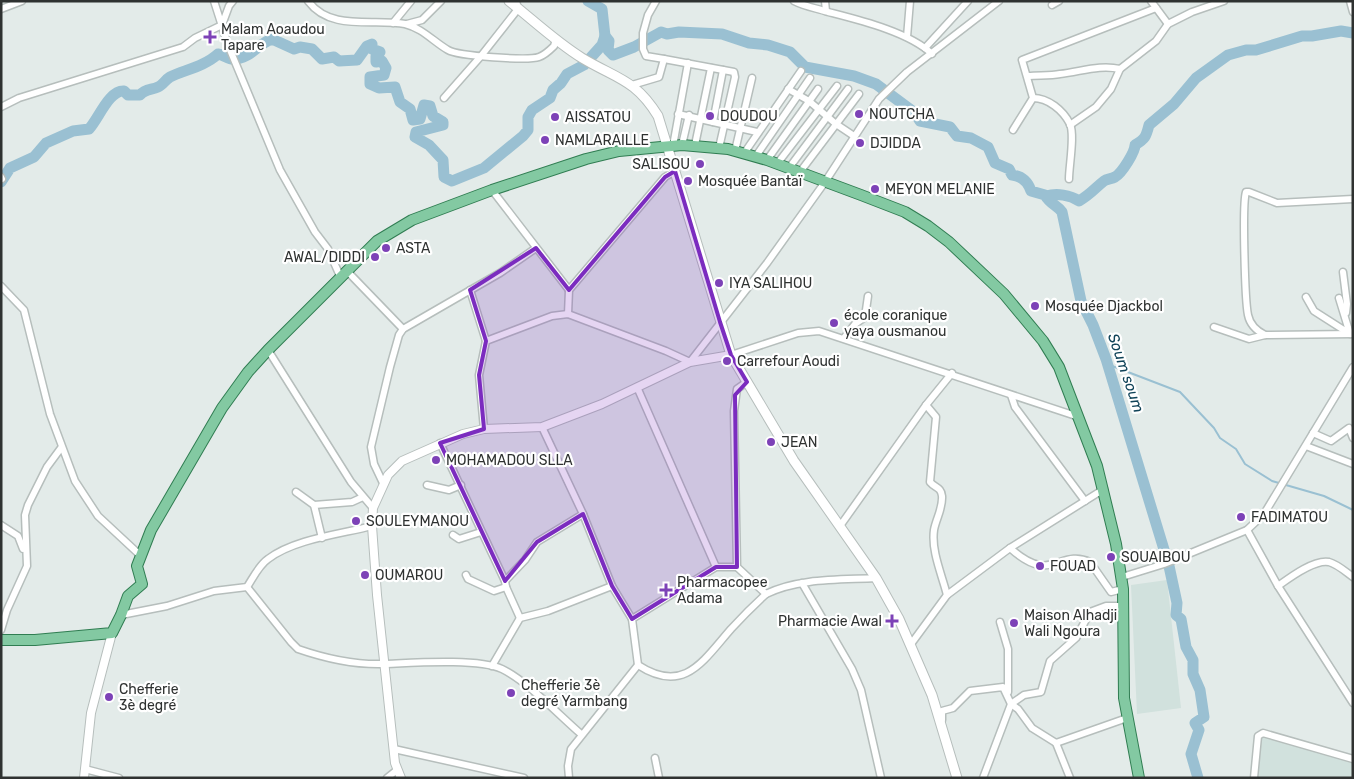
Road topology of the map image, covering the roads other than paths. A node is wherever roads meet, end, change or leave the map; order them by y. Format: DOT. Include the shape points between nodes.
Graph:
graph roads {
  1 [pos="22,1"];
  2 [pos="214,1"];
  3 [pos="233,1"];
  4 [pos="308,1"];
  5 [pos="411,1"];
  6 [pos="441,1"];
  7 [pos="509,1"];
  8 [pos="656,1"];
  9 [pos="794,1"];
  10 [pos="824,1"];
  11 [pos="910,1"];
  12 [pos="968,1"];
  13 [pos="999,1"];
  14 [pos="1151,1"];
  15 [pos="1350,1"];
  16 [pos="1220,2"];
  17 [pos="517,5"];
  18 [pos="1156,8"];
  19 [pos="1,9"];
  20 [pos="826,11"];
  21 [pos="1353,12"];
  22 [pos="393,23"];
  23 [pos="407,24"];
  24 [pos="1168,24"];
  25 [pos="222,25"];
  26 [pos="907,37"];
  27 [pos="556,39"];
  28 [pos="925,48"];
  29 [pos="932,54"];
  30 [pos="481,56"];
  31 [pos="664,59"];
  32 [pos="688,63"];
  33 [pos="711,68"];
  34 [pos="1120,69"];
  35 [pos="723,70"];
  36 [pos="801,72"];
  37 [pos="1028,76"];
  38 [pos="752,78"];
  39 [pos="810,78"];
  40 [pos="632,84"];
  41 [pos="837,86"];
  42 [pos="788,89"];
  43 [pos="818,89"];
  44 [pos="848,89"];
  45 [pos="859,94"];
  46 [pos="798,96"];
  47 [pos="444,98"];
  48 [pos="1033,98"];
  49 [pos="809,101"];
  50 [pos="1,107"];
  51 [pos="818,110"];
  52 [pos="678,114"];
  53 [pos="690,116"];
  54 [pos="827,118"];
  55 [pos="701,119"];
  56 [pos="713,122"];
  57 [pos="836,124"];
  58 [pos="726,125"];
  59 [pos="1070,125"];
  60 [pos="741,129"];
  61 [pos="1013,130"];
  62 [pos="757,132"];
  63 [pos="854,136"];
  64 [pos="695,145"];
  65 [pos="674,146"];
  66 [pos="720,148"];
  67 [pos="740,152"];
  68 [pos="756,156"];
  69 [pos="767,160"];
  70 [pos="777,164"];
  71 [pos="788,168"];
  72 [pos="675,171"];
  73 [pos="800,172"];
  74 [pos="1069,179"];
  75 [pos="825,182"];
  76 [pos="492,190"];
  77 [pos="1353,199"];
  78 [pos="536,248"];
  79 [pos="1343,272"];
  80 [pos="343,273"];
  81 [pos="1,286"];
  82 [pos="470,290"];
  83 [pos="569,290"];
  84 [pos="868,296"];
  85 [pos="1306,297"];
  86 [pos="1339,298"];
  87 [pos="568,314"];
  88 [pos="1346,315"];
  89 [pos="720,322"];
  90 [pos="1214,327"];
  91 [pos="403,328"];
  92 [pos="1352,334"];
  93 [pos="1265,335"];
  94 [pos="844,338"];
  95 [pos="486,340"];
  96 [pos="268,350"];
  97 [pos="731,355"];
  98 [pos="690,362"];
  99 [pos="1353,367"];
  100 [pos="952,373"];
  101 [pos="746,382"];
  102 [pos="637,387"];
  103 [pos="1011,395"];
  104 [pos="926,405"];
  105 [pos="1079,417"];
  106 [pos="542,427"];
  107 [pos="484,429"];
  108 [pos="1313,433"];
  109 [pos="1353,438"];
  110 [pos="440,442"];
  111 [pos="1306,446"];
  112 [pos="61,448"];
  113 [pos="1353,464"];
  114 [pos="383,483"];
  115 [pos="427,485"];
  116 [pos="460,485"];
  117 [pos="1104,489"];
  118 [pos="296,492"];
  119 [pos="362,497"];
  120 [pos="1085,501"];
  121 [pos="314,505"];
  122 [pos="373,508"];
  123 [pos="583,514"];
  124 [pos="1,525"];
  125 [pos="372,526"];
  126 [pos="840,526"];
  127 [pos="1247,530"];
  128 [pos="481,532"];
  129 [pos="453,535"];
  130 [pos="322,538"];
  131 [pos="1010,548"];
  132 [pos="25,555"];
  133 [pos="140,556"];
  134 [pos="716,567"];
  135 [pos="736,567"];
  136 [pos="466,575"];
  137 [pos="1122,576"];
  138 [pos="876,578"];
  139 [pos="1353,578"];
  140 [pos="802,583"];
  141 [pos="505,584"];
  142 [pos="612,586"];
  143 [pos="1278,586"];
  144 [pos="246,587"];
  145 [pos="1123,588"];
  146 [pos="766,594"];
  147 [pos="947,595"];
  148 [pos="1123,606"];
  149 [pos="121,615"];
  150 [pos="520,618"];
  151 [pos="632,619"];
  152 [pos="1000,622"];
  153 [pos="1,630"];
  154 [pos="112,632"];
  155 [pos="1,640"];
  156 [pos="911,644"];
  157 [pos="384,664"];
  158 [pos="638,665"];
  159 [pos="492,666"];
  160 [pos="1010,700"];
  161 [pos="1353,703"];
  162 [pos="1127,718"];
  163 [pos="941,729"];
  164 [pos="581,734"];
  165 [pos="1056,743"];
  166 [pos="394,749"];
  167 [pos="655,758"];
  168 [pos="1353,759"];
  169 [pos="85,769"];
  170 [pos="399,774"];
  171 [pos="84,778"];
  172 [pos="119,778"];
  173 [pos="387,778"];
  174 [pos="524,778"];
  175 [pos="569,778"];
  176 [pos="660,778"];
  177 [pos="881,778"];
  178 [pos="957,778"];
  179 [pos="983,778"];
  180 [pos="1070,778"];
  181 [pos="1138,778"];
  182 [pos="1254,778"];
  1 -- 19 [label="street"];
  2 -- 25 [label="street"];
  3 -- 25 [label="street"];
  4 -- 22 [label="street" via="334,19"];
  5 -- 22 [label="street"];
  6 -- 23 [label="street" via="422,20"];
  7 -- 17 [label="main road"];
  8 -- 31 [label="street" via="645,22 642,46 646,56"];
  9 -- 20 [label="street" via="807,8"];
  10 -- 20 [label="street"];
  11 -- 26 [label="street"];
  12 -- 28 [label="street"];
  13 -- 29 [label="street"];
  14 -- 18 [label="street"];
  15 -- 21 [label="street"];
  16 -- 24 [label="street"];
  17 -- 27 [label="main road"];
  17 -- 30 [label="street"];
  18 -- 24 [label="street"];
  18 -- 37 [label="street" via="1022,60"];
  20 -- 26 [label="street"];
  22 -- 23 [label="street"];
  23 -- 30 [label="street" via="449,51"];
  24 -- 34 [label="street" via="1156,42"];
  25 -- 50 [label="street" via="170,53 19,98"];
  25 -- 80 [label="street" via="280,170"];
  26 -- 28 [label="street"];
  27 -- 30 [label="street" via="554,46 537,58"];
  27 -- 40 [label="main road" via="581,57"];
  28 -- 29 [label="street"];
  29 -- 63 [label="street" via="888,89"];
  30 -- 47 [label="street"];
  31 -- 32 [label="street"];
  31 -- 40 [label="street" via="658,77"];
  32 -- 33 [label="street"];
  32 -- 52 [label="street"];
  33 -- 35 [label="street"];
  33 -- 55 [label="street"];
  34 -- 37 [label="street" via="1090,68"];
  34 -- 59 [label="street" via="1101,102"];
  35 -- 56 [label="street"];
  35 -- 58 [label="street" via="736,75"];
  36 -- 42 [label="street"];
  37 -- 48 [label="street"];
  38 -- 60 [label="street"];
  39 -- 46 [label="street"];
  40 -- 65 [label="main road" via="649,102"];
  41 -- 51 [label="street"];
  42 -- 46 [label="street"];
  42 -- 62 [label="street"];
  43 -- 49 [label="street"];
  44 -- 54 [label="street"];
  45 -- 57 [label="street"];
  46 -- 49 [label="street"];
  46 -- 68 [label="street"];
  48 -- 59 [label="street" via="1046,100 1055,106"];
  48 -- 61 [label="street"];
  49 -- 51 [label="street"];
  49 -- 69 [label="street"];
  51 -- 54 [label="street"];
  51 -- 70 [label="street"];
  52 -- 53 [label="street"];
  52 -- 65 [label="street"];
  53 -- 55 [label="street"];
  53 -- 65 [label="street"];
  54 -- 57 [label="street"];
  54 -- 71 [label="street"];
  55 -- 56 [label="street"];
  55 -- 64 [label="street"];
  56 -- 58 [label="street"];
  57 -- 63 [label="street"];
  57 -- 73 [label="street"];
  58 -- 60 [label="street"];
  58 -- 66 [label="street"];
  59 -- 74 [label="street"];
  60 -- 62 [label="street"];
  60 -- 67 [label="street"];
  62 -- 67 [label="street"];
  63 -- 75 [label="street"];
  64 -- 65 [label="main road"];
  64 -- 66 [label="main road"];
  65 -- 72 [label="main road"];
  65 -- 76 [label="main road" via="619,151"];
  66 -- 67 [label="main road"];
  67 -- 68 [label="main road"];
  68 -- 69 [label="main road"];
  69 -- 70 [label="main road"];
  70 -- 71 [label="main road"];
  71 -- 73 [label="main road"];
  72 -- 83 [label="street" via="665,177"];
  72 -- 89 [label="main road"];
  73 -- 75 [label="main road"];
  75 -- 89 [label="street"];
  75 -- 105 [label="main road" via="905,212 949,242 1004,294 1043,341 1059,367"];
  76 -- 78 [label="street"];
  76 -- 80 [label="main road" via="412,220 377,241"];
  77 -- 93 [label="street" via="1277,203 1246,192 1248,316 1253,326"];
  78 -- 82 [label="street"];
  78 -- 83 [label="street"];
  79 -- 88 [label="street" via="1348,304"];
  80 -- 91 [label="street"];
  80 -- 96 [label="main road"];
  81 -- 112 [label="street" via="24,310"];
  82 -- 91 [label="street"];
  82 -- 95 [label="street"];
  83 -- 87 [label="street"];
  84 -- 94 [label="street" via="865,318 855,324"];
  85 -- 92 [label="street" via="1314,310"];
  86 -- 88 [label="street"];
  87 -- 95 [label="street" via="552,316"];
  87 -- 98 [label="street"];
  88 -- 92 [label="street"];
  89 -- 97 [label="main road"];
  89 -- 98 [label="street"];
  90 -- 93 [label="street" via="1249,339"];
  91 -- 114 [label="street" via="398,335 371,447 374,464"];
  92 -- 93 [label="street"];
  94 -- 97 [label="street" via="808,331"];
  94 -- 100 [label="street"];
  95 -- 107 [label="street" via="479,375"];
  96 -- 119 [label="street"];
  96 -- 133 [label="main road" via="222,408 151,530"];
  97 -- 98 [label="street"];
  97 -- 101 [label="main road"];
  98 -- 102 [label="street"];
  99 -- 108 [label="street"];
  100 -- 103 [label="street"];
  100 -- 104 [label="street"];
  101 -- 126 [label="main road" via="794,461"];
  101 -- 135 [label="street" via="738,389 734,411"];
  102 -- 106 [label="street"];
  102 -- 134 [label="street"];
  103 -- 105 [label="street"];
  103 -- 120 [label="street" via="1016,407"];
  104 -- 126 [label="street"];
  104 -- 147 [label="street" via="936,417 930,482 942,494 934,531"];
  105 -- 117 [label="main road"];
  106 -- 107 [label="street"];
  106 -- 123 [label="street"];
  107 -- 110 [label="street"];
  108 -- 109 [label="street" via="1331,442 1348,428"];
  108 -- 111 [label="street"];
  110 -- 114 [label="street" via="402,461"];
  110 -- 116 [label="street"];
  111 -- 113 [label="street"];
  111 -- 127 [label="street" via="1264,514"];
  112 -- 132 [label="street" via="47,467 28,505"];
  112 -- 133 [label="street" via="75,481 98,516"];
  114 -- 122 [label="street"];
  115 -- 116 [label="street" via="449,490"];
  116 -- 128 [label="street"];
  117 -- 120 [label="street"];
  117 -- 137 [label="main road"];
  118 -- 121 [label="street"];
  119 -- 121 [label="street" via="352,502"];
  119 -- 122 [label="street"];
  120 -- 131 [label="street"];
  121 -- 130 [label="street"];
  122 -- 125 [label="street"];
  123 -- 141 [label="street" via="537,542"];
  123 -- 142 [label="street"];
  124 -- 132 [label="street" via="18,536"];
  125 -- 130 [label="street"];
  125 -- 157 [label="street"];
  126 -- 138 [label="main road"];
  127 -- 137 [label="street" via="1164,564"];
  127 -- 143 [label="street"];
  128 -- 129 [label="street" via="459,539"];
  128 -- 141 [label="street"];
  130 -- 144 [label="street" via="266,560"];
  131 -- 145 [label="street" via="1022,559 1047,567 1066,561 1087,560 1111,592"];
  131 -- 147 [label="street"];
  132 -- 153 [label="street" via="27,566"];
  133 -- 149 [label="main road" via="137,566 142,584 128,596"];
  134 -- 135 [label="street"];
  134 -- 151 [label="street"];
  135 -- 146 [label="street"];
  136 -- 141 [label="street" via="494,591"];
  137 -- 145 [label="main road"];
  138 -- 140 [label="street"];
  138 -- 156 [label="main road"];
  139 -- 143 [label="street" via="1331,562 1324,562 1304,569"];
  140 -- 146 [label="street"];
  140 -- 177 [label="street" via="861,690"];
  141 -- 150 [label="street"];
  142 -- 150 [label="street" via="548,611"];
  142 -- 151 [label="street"];
  143 -- 161 [label="street"];
  144 -- 149 [label="street" via="214,590 167,606"];
  144 -- 157 [label="street" via="298,648 361,663"];
  145 -- 148 [label="main road"];
  146 -- 158 [label="street" via="708,658 683,675 653,675"];
  147 -- 156 [label="street"];
  148 -- 160 [label="street" via="1106,606 1090,612 1076,638 1050,661 1041,692"];
  148 -- 162 [label="main road"];
  149 -- 154 [label="main road"];
  150 -- 159 [label="street"];
  151 -- 158 [label="street"];
  152 -- 160 [label="street" via="1008,649"];
  154 -- 155 [label="main road" via="52,639"];
  154 -- 169 [label="street" via="92,713"];
  156 -- 163 [label="main road" via="932,695"];
  157 -- 159 [label="street"];
  157 -- 166 [label="street"];
  158 -- 164 [label="street"];
  159 -- 164 [label="street" via="514,676"];
  160 -- 163 [label="street" via="1003,687 970,691 954,708 942,711"];
  160 -- 165 [label="street" via="1032,728"];
  160 -- 179 [label="street"];
  162 -- 165 [label="street"];
  162 -- 181 [label="main road"];
  163 -- 178 [label="main road"];
  164 -- 175 [label="street" via="572,749"];
  165 -- 180 [label="street"];
  166 -- 170 [label="street"];
  166 -- 174 [label="street"];
  167 -- 176 [label="street"];
  168 -- 182 [label="street" via="1263,733 1258,736"];
  169 -- 171 [label="street"];
  169 -- 172 [label="street"];
  170 -- 173 [label="street"];
}
